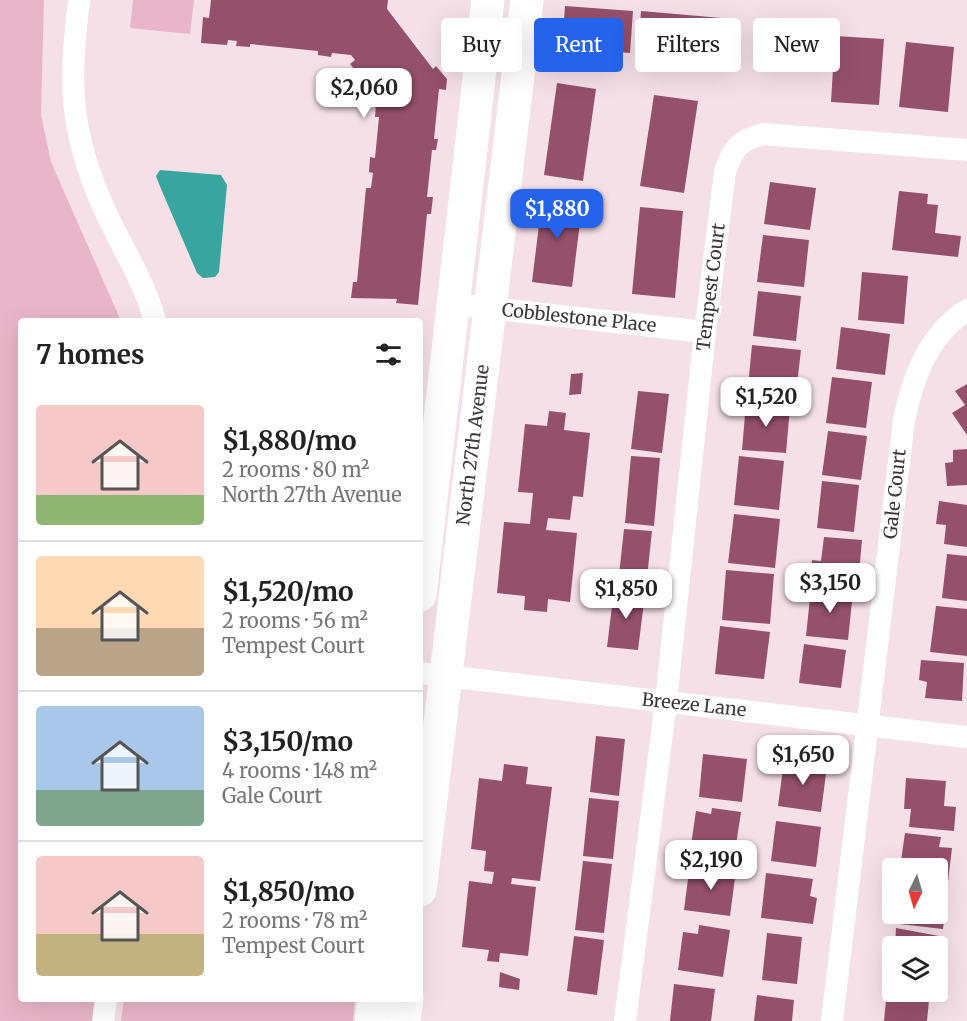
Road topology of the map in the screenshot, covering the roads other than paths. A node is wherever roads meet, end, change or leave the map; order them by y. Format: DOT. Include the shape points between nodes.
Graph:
graph roads {
  1 [pos="79,0"];
  2 [pos="488,0"];
  3 [pos="527,0"];
  4 [pos="967,150"];
  5 [pos="453,304"];
  6 [pos="490,308"];
  7 [pos="967,309"];
  8 [pos="154,318"];
  9 [pos="705,332"];
  10 [pos="423,569"];
  11 [pos="433,675"];
  12 [pos="666,702"];
  13 [pos="869,724"];
  14 [pos="967,737"];
  15 [pos="423,840"];
  16 [pos="106,1002"];
  17 [pos="374,1002"];
  18 [pos="407,1002"];
  19 [pos="103,1021"];
  20 [pos="371,1021"];
  21 [pos="404,1021"];
  22 [pos="625,1021"];
  23 [pos="832,1021"];
  1 -- 8 [label="street" via="71,66 73,112 99,197 138,274"];
  2 -- 5 [label="street, North 27th Avenue"];
  3 -- 6 [label="street, North 27th Avenue"];
  4 -- 9 [label="street, Tempest Court" via="763,134 743,139 730,155 725,172"];
  5 -- 6 [label="street, Cobblestone Place"];
  5 -- 10 [label="street, North 27th Avenue"];
  6 -- 9 [label="street, Cobblestone Place"];
  6 -- 11 [label="street, North 27th Avenue"];
  7 -- 13 [label="street, Gale Court" via="953,319 920,362 910,390"];
  9 -- 12 [label="street, Tempest Court"];
  11 -- 12 [label="street, Breeze Lane"];
  11 -- 15 [label="street, North 27th Avenue"];
  12 -- 13 [label="street, Breeze Lane"];
  12 -- 22 [label="street, Tempest Court"];
  13 -- 14 [label="street, Breeze Lane"];
  13 -- 23 [label="street, Gale Court"];
  16 -- 19 [label="street"];
  17 -- 20 [label="street"];
  18 -- 21 [label="street"];
}
